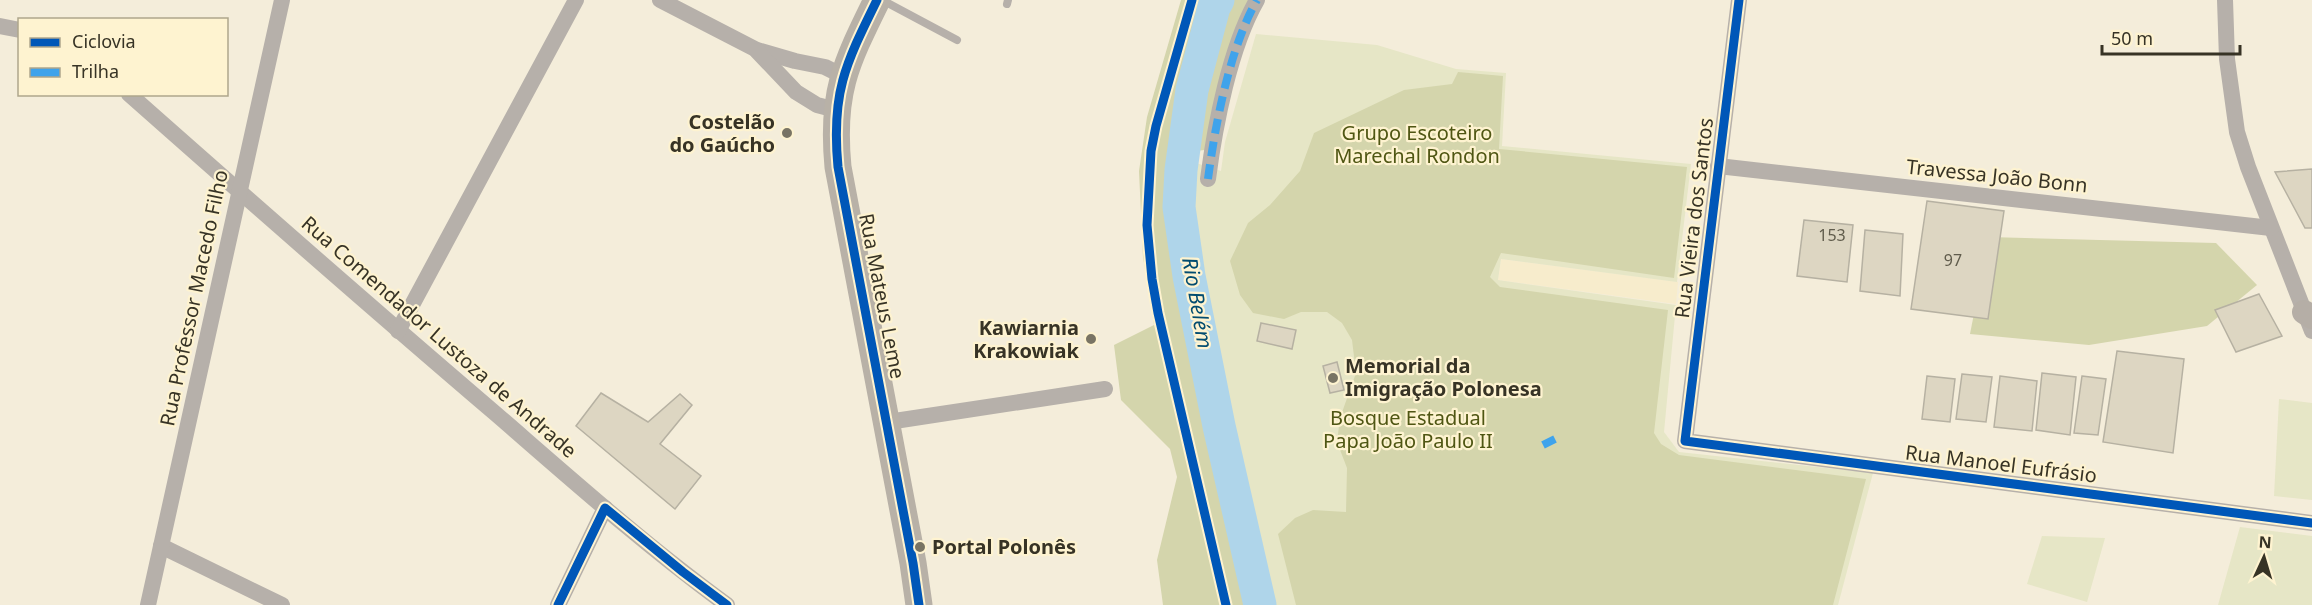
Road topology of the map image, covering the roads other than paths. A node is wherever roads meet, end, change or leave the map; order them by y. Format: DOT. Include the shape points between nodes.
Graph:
graph roads {
  1 [pos="282,0"];
  2 [pos="576,0"];
  3 [pos="660,0"];
  4 [pos="877,0"];
  5 [pos="882,0"];
  6 [pos="1257,0"];
  7 [pos="1738,0"];
  8 [pos="2225,0"];
  9 [pos="0,26"];
  10 [pos="18,30"];
  11 [pos="957,40"];
  12 [pos="757,50"];
  13 [pos="843,76"];
  14 [pos="131,96"];
  15 [pos="836,110"];
  16 [pos="1718,166"];
  17 [pos="1208,179"];
  18 [pos="239,192"];
  19 [pos="2271,228"];
  20 [pos="2309,320"];
  21 [pos="399,331"];
  22 [pos="1105,389"];
  23 [pos="888,422"];
  24 [pos="1685,441"];
  25 [pos="605,508"];
  26 [pos="2312,523"];
  27 [pos="161,546"];
  28 [pos="148,605"];
  29 [pos="282,605"];
  30 [pos="558,605"];
  31 [pos="727,605"];
  32 [pos="919,605"];
  1 -- 18 [label="street, Rua Professor Macedo Filho"];
  2 -- 21 [label="street"];
  3 -- 12 [label="street"];
  4 -- 13 [label="main road, Rua Mateus Leme"];
  5 -- 11 [label="lane"];
  6 -- 17 [label="street" via="1241,32 1212,144"];
  7 -- 16 [label="street, Rua Vieira dos Santos"];
  8 -- 19 [label="street" via="2227,59 2237,132"];
  9 -- 10 [label="street"];
  12 -- 13 [label="street" via="825,67"];
  12 -- 15 [label="street" via="795,92 817,105"];
  13 -- 15 [label="main road, Rua Mateus Leme"];
  14 -- 18 [label="street, Rua Comendador Lustoza de Andrade"];
  15 -- 23 [label="main road, Rua Mateus Leme" via="838,166"];
  16 -- 19 [label="street, Travessa João Bonn"];
  16 -- 24 [label="street, Rua Vieira dos Santos"];
  18 -- 21 [label="street, Rua Comendador Lustoza de Andrade"];
  18 -- 27 [label="street, Rua Professor Macedo Filho"];
  19 -- 20 [label="street"];
  21 -- 25 [label="street, Rua Comendador Lustoza de Andrade"];
  22 -- 23 [label="street"];
  23 -- 32 [label="main road, Rua Mateus Leme"];
  24 -- 26 [label="street, Rua Manoel Eufrásio"];
  25 -- 30 [label="street"];
  25 -- 31 [label="street, Rua Comendador Lustoza de Andrade"];
  27 -- 28 [label="street, Rua Professor Macedo Filho"];
  27 -- 29 [label="street"];
}
